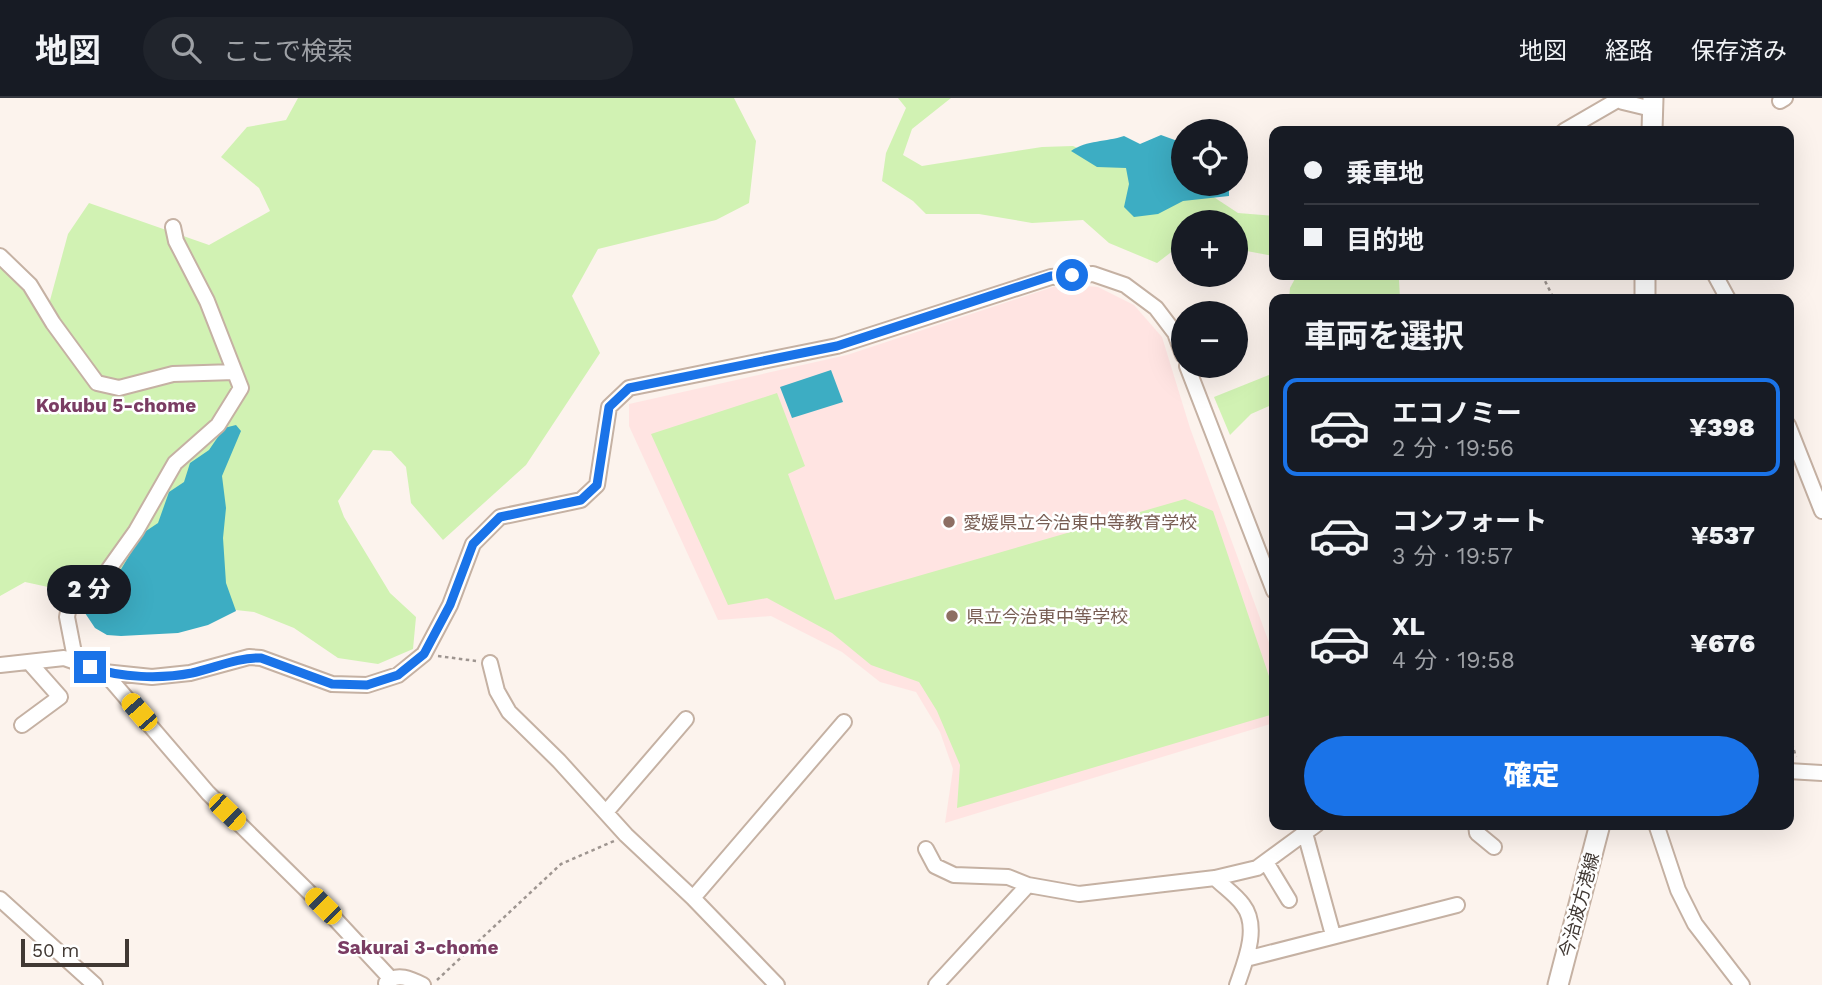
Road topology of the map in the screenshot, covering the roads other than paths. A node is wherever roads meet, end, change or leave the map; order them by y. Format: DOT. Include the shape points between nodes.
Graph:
graph roads {
  1 [pos="1621,98"];
  2 [pos="1653,104"];
  3 [pos="1573,126"];
  4 [pos="1652,126"];
  5 [pos="173,227"];
  6 [pos="0,256"];
  7 [pos="1171,328"];
  8 [pos="234,372"];
  9 [pos="1192,378"];
  10 [pos="1794,440"];
  11 [pos="1822,511"];
  12 [pos="1269,579"];
  13 [pos="29,662"];
  14 [pos="76,663"];
  15 [pos="490,663"];
  16 [pos="0,665"];
  17 [pos="104,672"];
  18 [pos="686,719"];
  19 [pos="844,722"];
  20 [pos="22,725"];
  21 [pos="1794,771"];
  22 [pos="1822,773"];
  23 [pos="607,811"];
  24 [pos="1310,830"];
  25 [pos="1311,830"];
  26 [pos="1477,830"];
  27 [pos="1598,830"];
  28 [pos="1658,830"];
  29 [pos="1494,847"];
  30 [pos="926,849"];
  31 [pos="1266,862"];
  32 [pos="1215,878"];
  33 [pos="1028,885"];
  34 [pos="693,898"];
  35 [pos="0,899"];
  36 [pos="1289,900"];
  37 [pos="1457,905"];
  38 [pos="1333,935"];
  39 [pos="1246,959"];
  40 [pos="387,982"];
  41 [pos="95,985"];
  42 [pos="423,985"];
  43 [pos="777,985"];
  44 [pos="936,985"];
  45 [pos="1237,985"];
  46 [pos="1558,985"];
  47 [pos="1742,985"];
  1 -- 2 [label="street" via="1623,102"];
  1 -- 3 [label="street"];
  2 -- 4 [label="main road"];
  5 -- 8 [label="street"];
  6 -- 8 [label="street" via="30,285 97,383 119,388 173,374"];
  7 -- 17 [label="street" via="1156,308 1125,285 1094,274 1051,276 837,346 629,388 609,407 597,485 581,500 500,517 473,544 450,605 424,654 398,675 367,685 332,684 249,657 190,673 152,677"];
  8 -- 14 [label="street" via="241,388 218,425 175,463 102,580 69,606"];
  9 -- 12 [label="street"];
  10 -- 11 [label="street"];
  13 -- 14 [label="street" via="64,658"];
  13 -- 16 [label="street"];
  13 -- 20 [label="street" via="60,697"];
  14 -- 17 [label="street"];
  15 -- 23 [label="street" via="497,691 509,712"];
  17 -- 40 [label="street" via="208,793 323,906"];
  18 -- 23 [label="street"];
  19 -- 34 [label="street"];
  21 -- 22 [label="street"];
  23 -- 34 [label="street"];
  24 -- 31 [label="street"];
  25 -- 38 [label="street"];
  26 -- 29 [label="street"];
  27 -- 46 [label="main road, 今治波方港線"];
  28 -- 47 [label="street" via="1695,924"];
  30 -- 33 [label="street" via="935,866 954,875 1008,877"];
  31 -- 32 [label="street"];
  31 -- 36 [label="street"];
  32 -- 33 [label="street" via="1079,894"];
  32 -- 39 [label="street" via="1244,905 1252,922"];
  33 -- 44 [label="street"];
  34 -- 43 [label="street"];
  35 -- 41 [label="street"];
  37 -- 38 [label="street"];
  38 -- 39 [label="street"];
  39 -- 45 [label="street"];
  40 -- 42 [label="street" via="406,977"];
}
